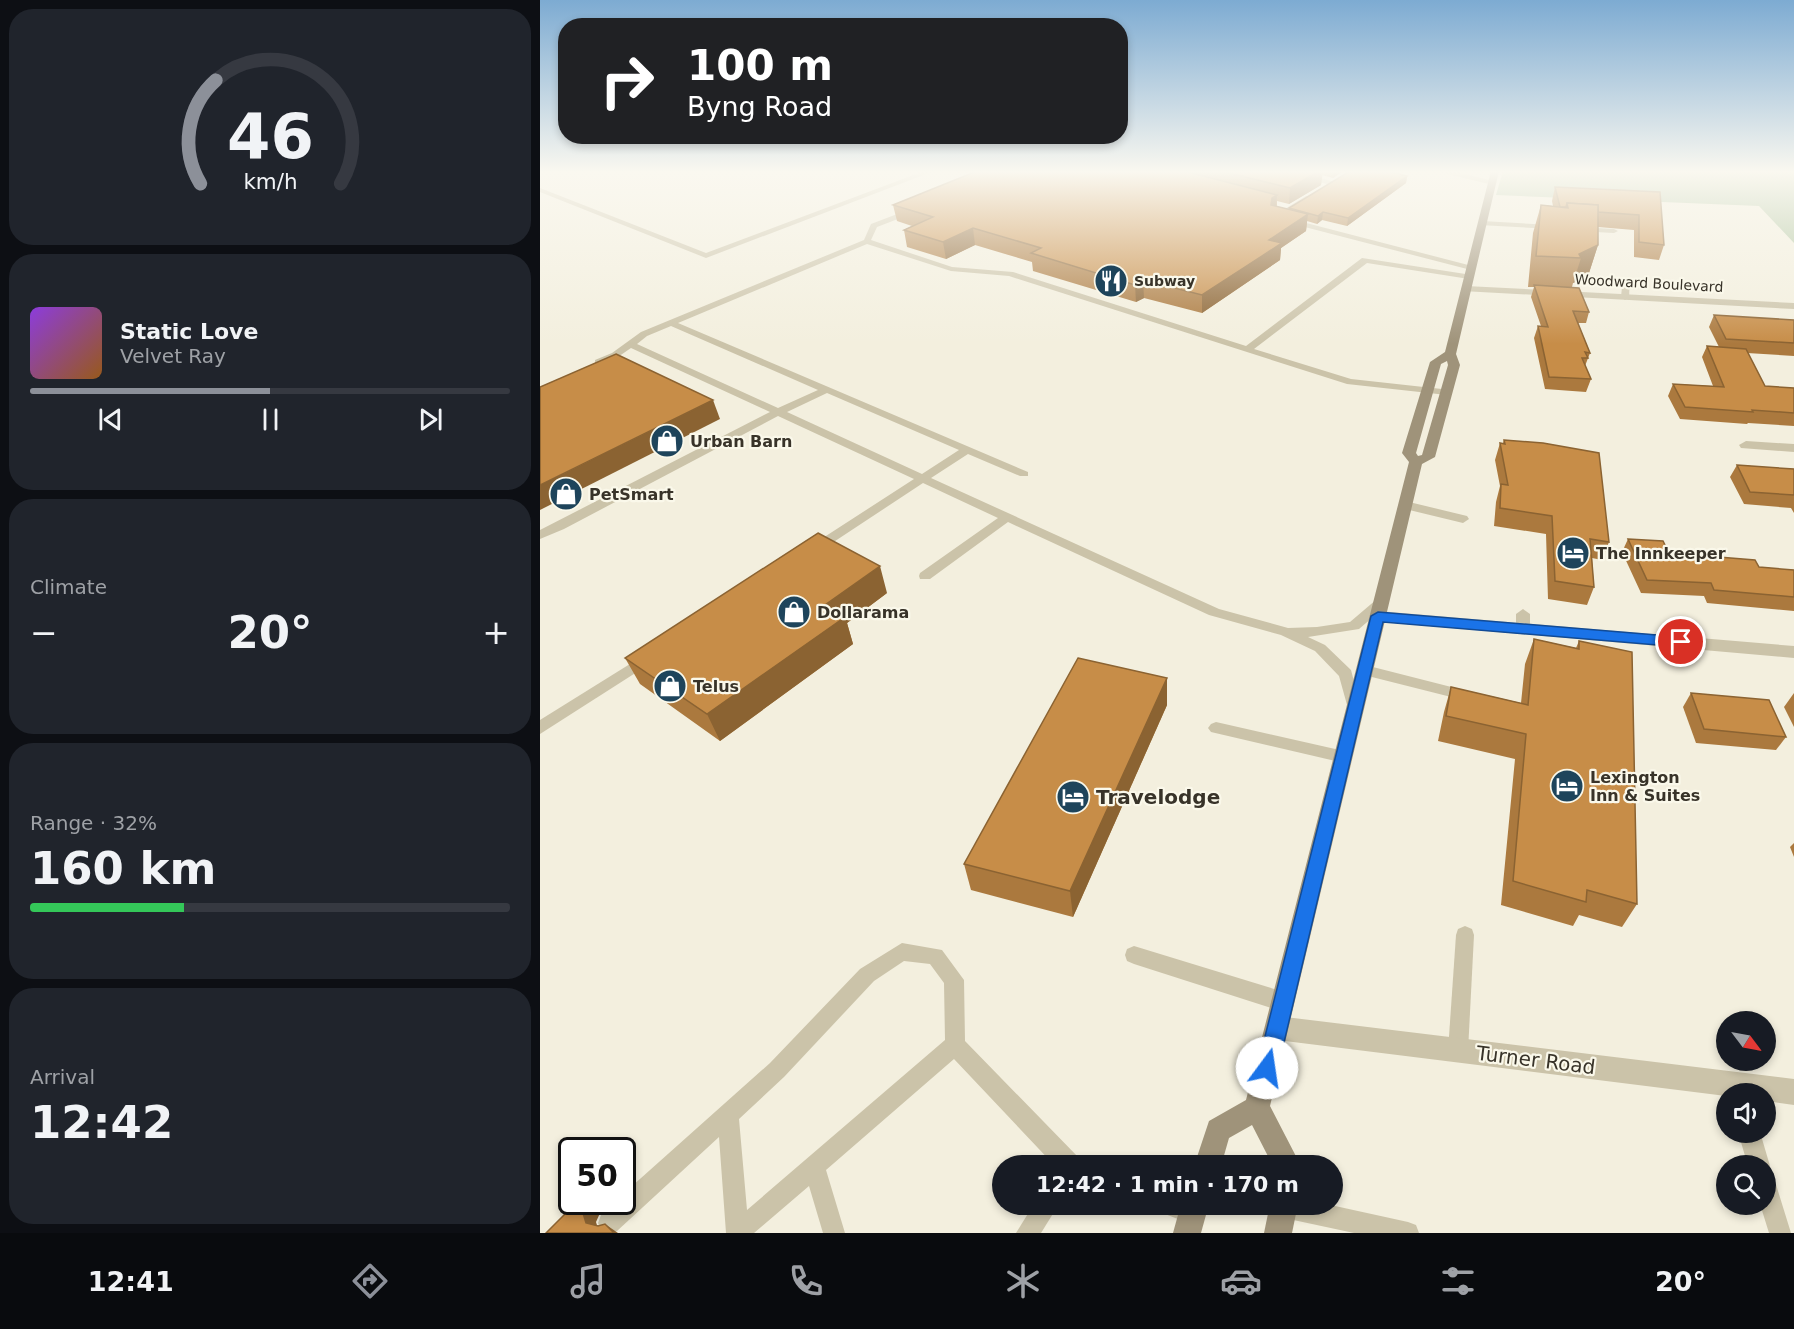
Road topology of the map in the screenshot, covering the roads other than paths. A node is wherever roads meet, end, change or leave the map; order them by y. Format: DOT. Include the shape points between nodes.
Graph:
graph roads {
  1 [pos="637,229"];
  2 [pos="779,229"];
  3 [pos="873,229"];
  4 [pos="1313,229"];
  5 [pos="1481,229"];
  6 [pos="1573,229"];
  7 [pos="1614,231"];
  8 [pos="867,241"];
  9 [pos="1470,272"];
  10 [pos="1626,279"];
  11 [pos="1466,289"];
  12 [pos="1625,297"];
  13 [pos="1794,306"];
  14 [pos="671,323"];
  15 [pos="630,344"];
  16 [pos="1248,349"];
  17 [pos="1450,354"];
  18 [pos="594,364"];
  19 [pos="828,389"];
  20 [pos="1428,390"];
  21 [pos="1447,392"];
  22 [pos="778,412"];
  23 [pos="1746,445"];
  24 [pos="1794,448"];
  25 [pos="968,449"];
  26 [pos="1416,462"];
  27 [pos="1024,474"];
  28 [pos="923,478"];
  29 [pos="1405,505"];
  30 [pos="1007,517"];
  31 [pos="1464,519"];
  32 [pos="540,535"];
  33 [pos="804,556"];
  34 [pos="925,576"];
  35 [pos="1380,609"];
  36 [pos="1286,632"];
  37 [pos="1794,652"];
  38 [pos="656,653"];
  39 [pos="1365,670"];
  40 [pos="1486,702"];
  41 [pos="1355,710"];
  42 [pos="540,728"];
  43 [pos="1216,728"];
  44 [pos="1344,757"];
  45 [pos="1465,936"];
  46 [pos="1134,955"];
  47 [pos="1284,1002"];
  48 [pos="1277,1028"];
  49 [pos="955,1045"];
  50 [pos="1458,1051"];
  51 [pos="1716,1086"];
  52 [pos="1776,1091"];
  53 [pos="1794,1092"];
  54 [pos="1257,1108"];
  55 [pos="728,1115"];
  56 [pos="1060,1155"];
  57 [pos="1210,1155"];
  58 [pos="1282,1155"];
  59 [pos="814,1166"];
  60 [pos="1040,1215"];
  61 [pos="1282,1215"];
  62 [pos="1775,1215"];
  63 [pos="609,1223"];
  64 [pos="834,1233"];
  65 [pos="1027,1233"];
  66 [pos="1408,1233"];
  67 [pos="1780,1233"];
  1 -- 2 [label="lane" via="706,256"];
  3 -- 8 [label="lane"];
  4 -- 9 [label="street"];
  5 -- 9 [label="main road"];
  6 -- 7 [label="lane"];
  8 -- 14 [label="lane"];
  8 -- 16 [label="lane" via="951,269 1010,274"];
  9 -- 11 [label="main road"];
  9 -- 16 [label="lane" via="1365,260"];
  10 -- 12 [label="lane"];
  11 -- 12 [label="street, Woodward Boulevard"];
  11 -- 17 [label="main road"];
  12 -- 13 [label="street, Woodward Boulevard"];
  14 -- 15 [label="lane"];
  14 -- 19 [label="lane"];
  15 -- 18 [label="lane"];
  15 -- 22 [label="lane"];
  16 -- 20 [label="lane" via="1350,382"];
  17 -- 20 [label="main road" via="1436,362"];
  17 -- 21 [label="main road" via="1454,365"];
  19 -- 22 [label="lane"];
  19 -- 25 [label="lane"];
  20 -- 21 [label="lane"];
  20 -- 26 [label="main road" via="1409,453"];
  21 -- 26 [label="main road" via="1428,457"];
  22 -- 28 [label="lane"];
  22 -- 32 [label="lane"];
  23 -- 24 [label="street"];
  25 -- 27 [label="lane"];
  25 -- 28 [label="lane"];
  26 -- 29 [label="main road"];
  28 -- 30 [label="lane"];
  28 -- 33 [label="lane"];
  29 -- 31 [label="lane"];
  29 -- 35 [label="main road"];
  30 -- 34 [label="lane"];
  30 -- 36 [label="lane" via="1214,612"];
  35 -- 36 [label="lane" via="1354,626"];
  35 -- 37 [label="street"];
  35 -- 39 [label="main road"];
  36 -- 41 [label="lane" via="1320,648 1346,674"];
  38 -- 42 [label="lane"];
  39 -- 40 [label="lane"];
  39 -- 41 [label="main road"];
  41 -- 44 [label="main road"];
  43 -- 44 [label="lane"];
  44 -- 47 [label="main road"];
  45 -- 50 [label="lane"];
  46 -- 47 [label="lane"];
  47 -- 48 [label="main road"];
  48 -- 50 [label="street, Turner Road"];
  48 -- 54 [label="main road"];
  49 -- 55 [label="lane" via="954,980 935,956 902,952 867,975 777,1070"];
  49 -- 56 [label="lane"];
  49 -- 59 [label="lane"];
  50 -- 51 [label="street, Turner Road"];
  52 -- 53 [label="street, Turner Road"];
  54 -- 57 [label="main road" via="1218,1130"];
  54 -- 58 [label="main road"];
  55 -- 59 [label="lane" via="737,1233"];
  55 -- 63 [label="lane"];
  59 -- 64 [label="lane"];
  60 -- 65 [label="lane"];
  61 -- 66 [label="lane"];
  62 -- 67 [label="lane"];
}
